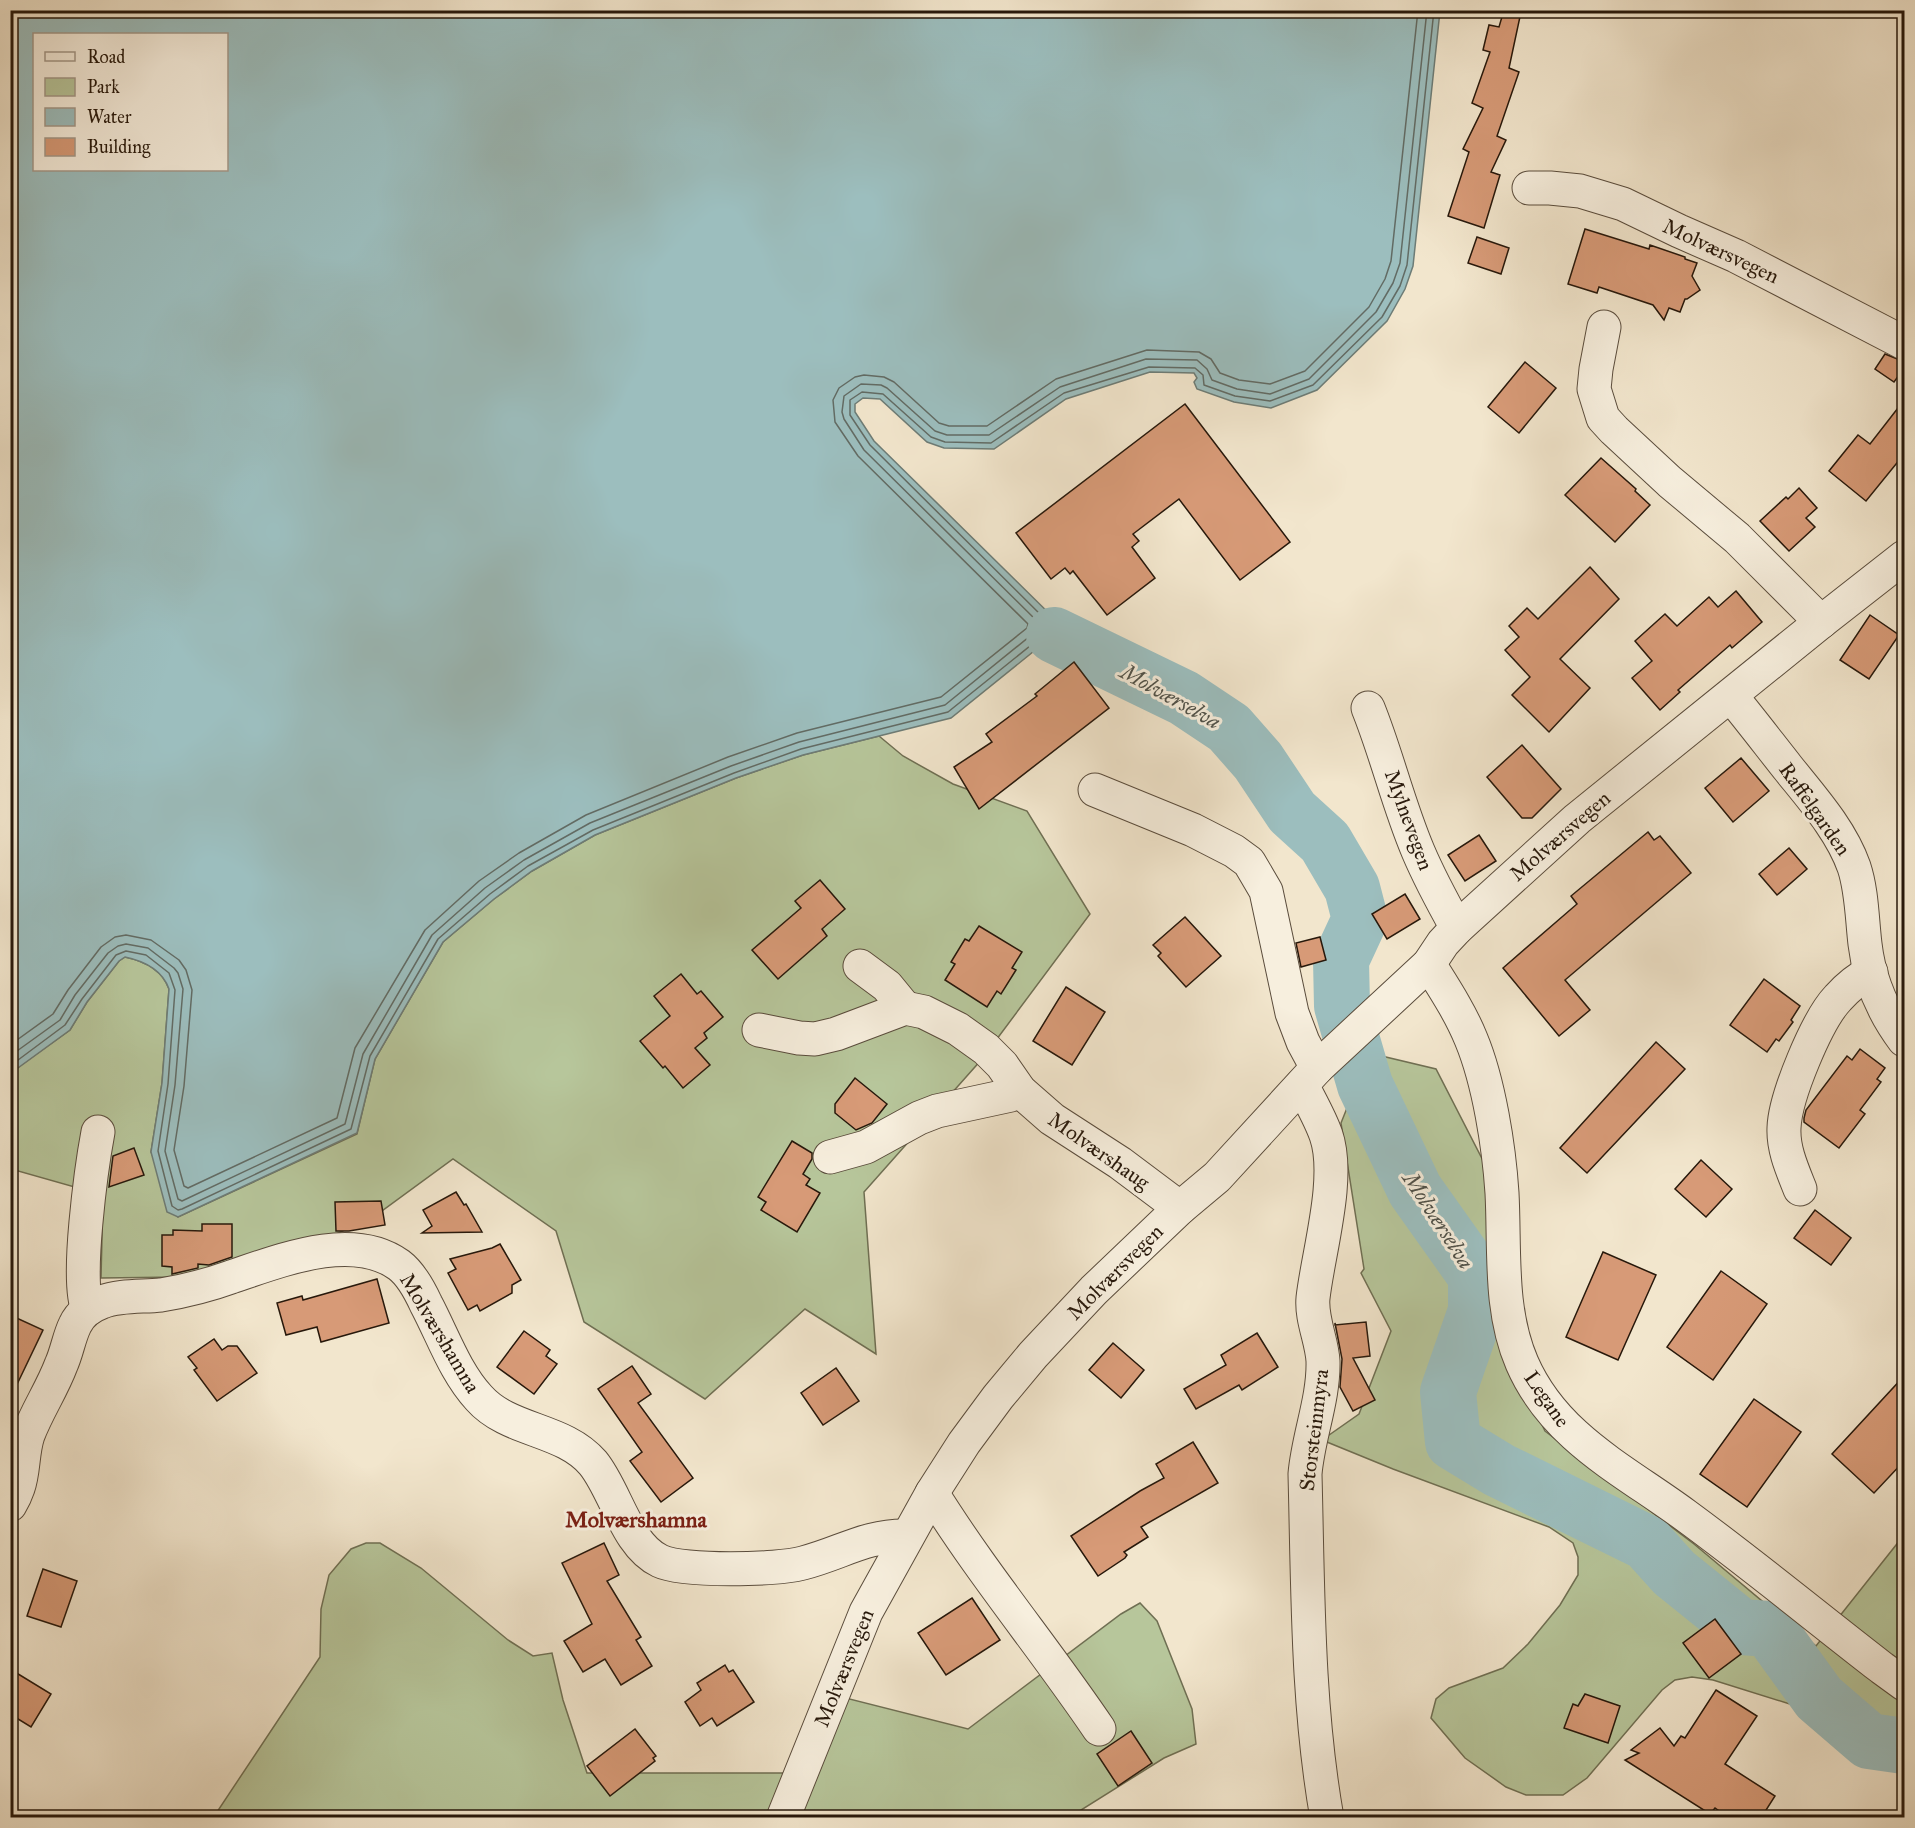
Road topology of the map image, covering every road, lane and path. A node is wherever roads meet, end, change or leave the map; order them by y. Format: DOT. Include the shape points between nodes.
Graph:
graph roads {
  1 [pos="1529,188"];
  2 [pos="1604,327"];
  3 [pos="1905,343"];
  4 [pos="1904,560"];
  5 [pos="1821,622"];
  6 [pos="1731,696"];
  7 [pos="1368,708"];
  8 [pos="1095,790"];
  9 [pos="1457,928"];
  10 [pos="1429,964"];
  11 [pos="860,966"];
  12 [pos="1871,972"];
  13 [pos="905,1008"];
  14 [pos="759,1030"];
  15 [pos="1905,1040"];
  16 [pos="1318,1068"];
  17 [pos="1020,1091"];
  18 [pos="98,1132"];
  19 [pos="830,1157"];
  20 [pos="1800,1189"];
  21 [pos="1180,1208"];
  22 [pos="88,1309"];
  23 [pos="932,1493"];
  24 [pos="10,1505"];
  25 [pos="907,1536"];
  26 [pos="1905,1684"];
  27 [pos="1098,1729"];
  28 [pos="783,1818"];
  29 [pos="1327,1818"];
  1 -- 3 [label="street, Molværsvegen" via="1580,191 1623,204 1736,256"];
  2 -- 5 [label="street" via="1594,389 1604,418 1670,482 1737,538"];
  4 -- 5 [label="street, Molværsvegen"];
  5 -- 6 [label="street, Molværsvegen"];
  6 -- 9 [label="street, Molværsvegen" via="1577,819"];
  6 -- 12 [label="street, Raffelgarden" via="1815,801 1851,858"];
  7 -- 9 [label="street, Mylnevegen" via="1417,850"];
  8 -- 16 [label="street" via="1193,830 1249,862 1266,891 1292,1014"];
  9 -- 10 [label="street, Molværsvegen"];
  10 -- 16 [label="street, Molværsvegen"];
  10 -- 26 [label="street, Legane" via="1451,999 1479,1059 1498,1147 1504,1285 1510,1325 1522,1364 1550,1410 1589,1449 1685,1515"];
  11 -- 13 [label="street" via="887,986"];
  12 -- 15 [label="street, Raffelgarden" via="1882,1007"];
  12 -- 20 [label="street" via="1838,998 1823,1018 1789,1095 1784,1128 1786,1154"];
  13 -- 14 [label="street" via="814,1039"];
  13 -- 17 [label="street, Molværshaug" via="935,1017 986,1048"];
  16 -- 21 [label="street, Molværsvegen" via="1217,1177"];
  16 -- 29 [label="street, Storsteinmyra" via="1330,1163 1325,1225 1312,1301 1323,1360 1321,1387 1305,1474 1312,1680"];
  17 -- 19 [label="street" via="937,1111 867,1147"];
  17 -- 21 [label="street, Molværshaug" via="1052,1119"];
  18 -- 22 [label="street" via="84,1262 84,1301"];
  21 -- 23 [label="street, Molværsvegen" via="1033,1355 964,1443"];
  22 -- 24 [label="street" via="76,1323 28,1436 19,1487"];
  22 -- 25 [label="street, Molværshamna" via="111,1299 208,1286 309,1253 336,1250 381,1256 405,1270 462,1376 480,1399 510,1421 573,1447 590,1460 634,1537 661,1562 712,1568 777,1567 833,1554 862,1541"];
  23 -- 25 [label="street, Molværsvegen"];
  23 -- 27 [label="street"];
  25 -- 28 [label="street, Molværsvegen" via="866,1612"];
}
